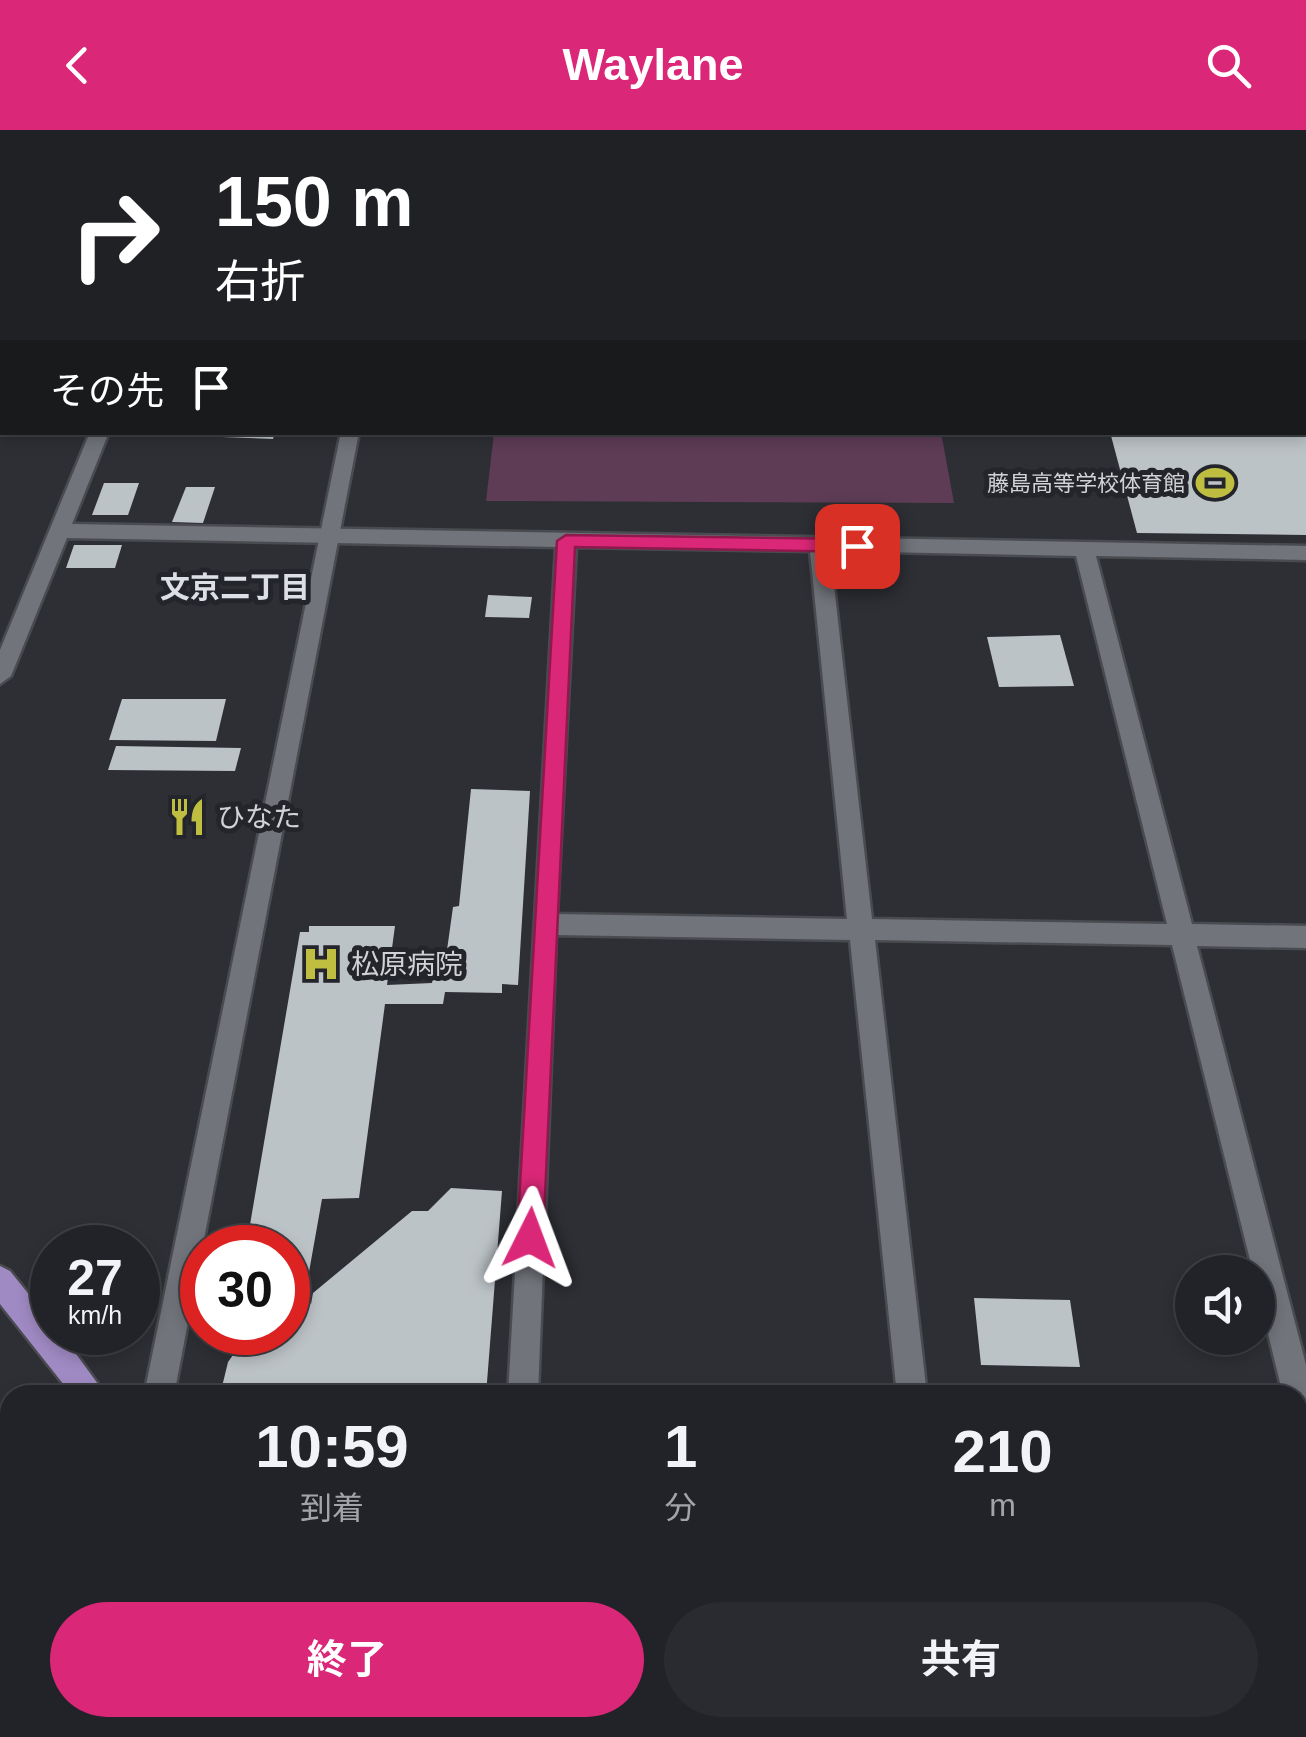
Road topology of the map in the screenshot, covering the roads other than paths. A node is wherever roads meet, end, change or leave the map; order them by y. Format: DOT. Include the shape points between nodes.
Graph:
graph roads {
  1 [pos="99,435"];
  2 [pos="349,435"];
  3 [pos="59,531"];
  4 [pos="328,536"];
  5 [pos="566,541"];
  6 [pos="820,545"];
  7 [pos="1084,549"];
  8 [pos="1306,552"];
  9 [pos="0,676"];
  10 [pos="544,924"];
  11 [pos="862,930"];
  12 [pos="1183,934"];
  13 [pos="1306,937"];
  14 [pos="0,1280"];
  15 [pos="84,1385"];
  16 [pos="161,1385"];
  17 [pos="523,1385"];
  18 [pos="911,1385"];
  19 [pos="1296,1385"];
  1 -- 3 [label="street"];
  2 -- 4 [label="street"];
  3 -- 4 [label="street"];
  3 -- 9 [label="street"];
  4 -- 5 [label="street"];
  4 -- 16 [label="street"];
  5 -- 6 [label="street"];
  5 -- 10 [label="street"];
  6 -- 7 [label="street"];
  6 -- 11 [label="street"];
  7 -- 8 [label="street"];
  7 -- 12 [label="street"];
  10 -- 11 [label="street"];
  10 -- 17 [label="street"];
  11 -- 12 [label="street"];
  11 -- 18 [label="street"];
  12 -- 13 [label="street"];
  12 -- 19 [label="street"];
  14 -- 15 [label="main road"];
}
